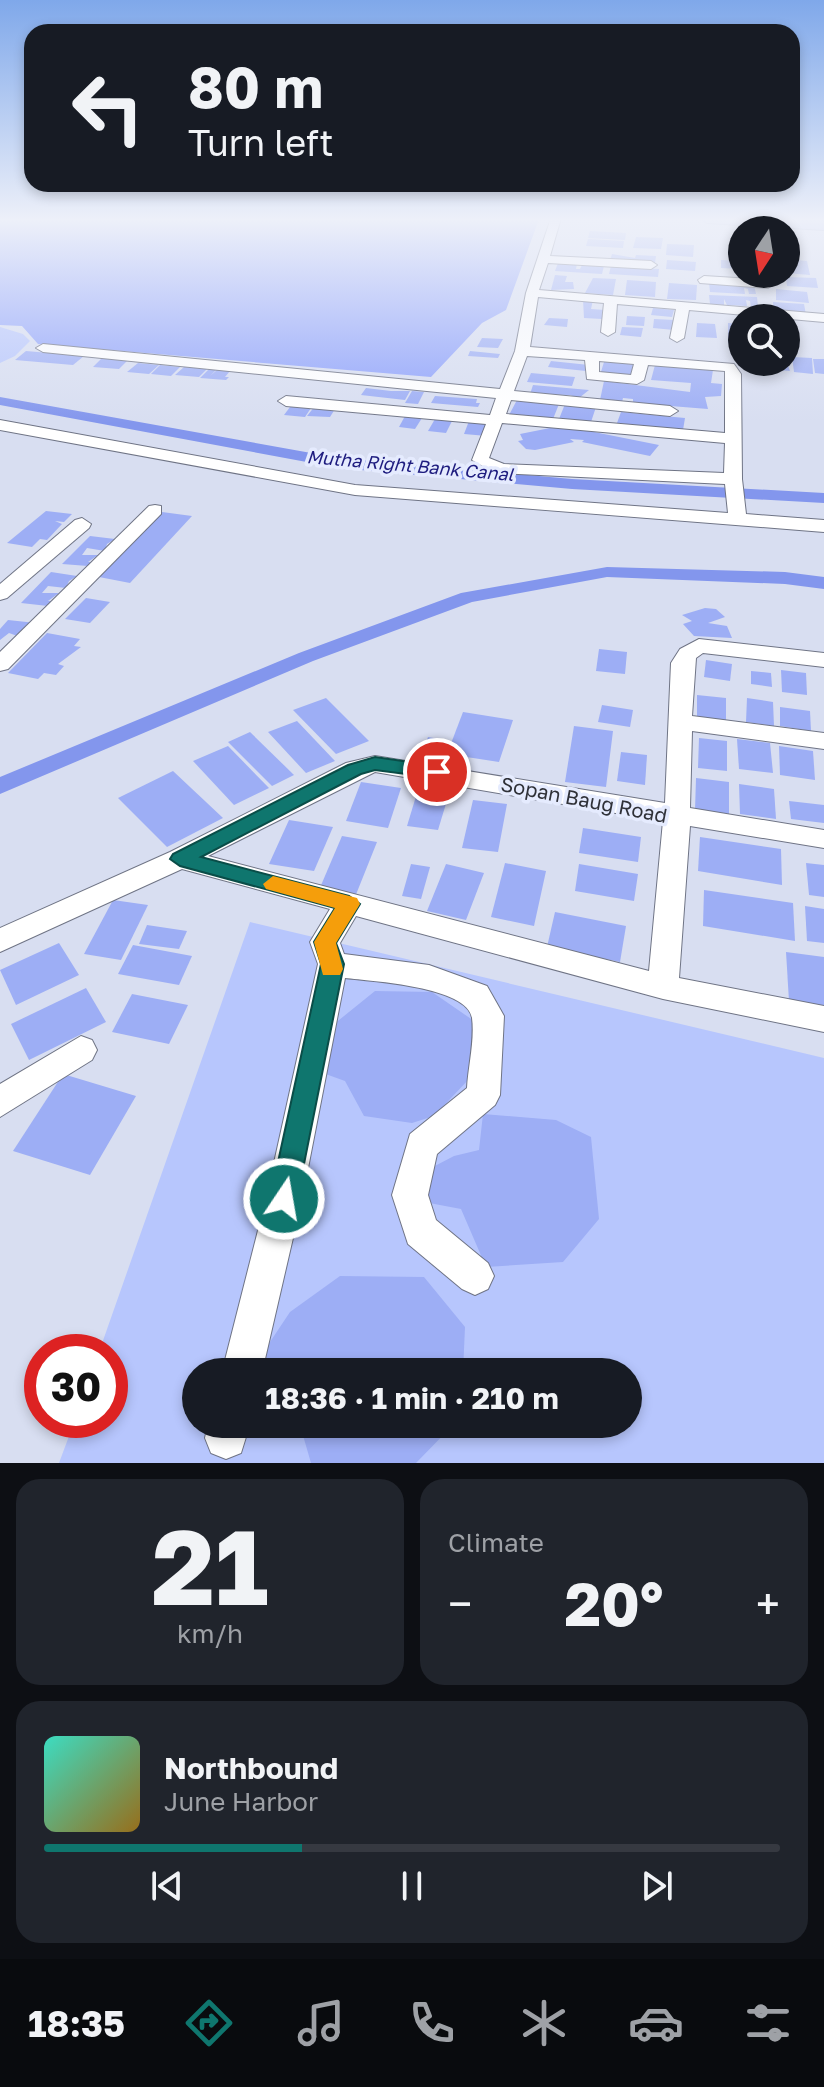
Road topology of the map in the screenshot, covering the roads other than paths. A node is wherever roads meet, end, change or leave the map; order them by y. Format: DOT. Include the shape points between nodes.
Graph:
graph roads {
  1 [pos="534,286"];
  2 [pos="532,293"];
  3 [pos="611,298"];
  4 [pos="683,306"];
  5 [pos="728,311"];
  6 [pos="800,317"];
  7 [pos="824,318"];
  8 [pos="608,332"];
  9 [pos="677,338"];
  10 [pos="43,348"];
  11 [pos="522,351"];
  12 [pos="506,395"];
  13 [pos="286,401"];
  14 [pos="670,411"];
  15 [pos="495,419"];
  16 [pos="0,425"];
  17 [pos="733,439"];
  18 [pos="734,482"];
  19 [pos="155,510"];
  20 [pos="738,517"];
  21 [pos="82,524"];
  22 [pos="824,526"];
  23 [pos="0,594"];
  24 [pos="824,660"];
  25 [pos="0,664"];
  26 [pos="680,722"];
  27 [pos="824,741"];
  28 [pos="677,817"];
  29 [pos="824,839"];
  30 [pos="180,859"];
  31 [pos="349,904"];
  32 [pos="0,941"];
  33 [pos="333,964"];
  34 [pos="663,987"];
  35 [pos="824,1019"];
  36 [pos="81,1050"];
  37 [pos="0,1102"];
  38 [pos="475,1276"];
  39 [pos="245,1358"];
  1 -- 2 [label="street"];
  2 -- 3 [label="street"];
  2 -- 11 [label="street"];
  3 -- 4 [label="street" via="660,297"];
  3 -- 8 [label="street"];
  4 -- 5 [label="street"];
  4 -- 9 [label="street"];
  6 -- 7 [label="street"];
  10 -- 12 [label="street"];
  11 -- 12 [label="street"];
  11 -- 17 [label="street" via="733,370"];
  12 -- 14 [label="street"];
  12 -- 15 [label="street"];
  13 -- 15 [label="street"];
  15 -- 17 [label="street"];
  15 -- 18 [label="street" via="480,460 501,469"];
  16 -- 20 [label="street" via="355,490"];
  17 -- 18 [label="street"];
  18 -- 20 [label="street"];
  19 -- 25 [label="street"];
  20 -- 22 [label="street"];
  21 -- 23 [label="street"];
  24 -- 26 [label="street" via="699,646 682,663"];
  26 -- 27 [label="street"];
  26 -- 28 [label="street"];
  28 -- 29 [label="street, Sopan Baug Road"];
  28 -- 30 [label="street, Sopan Baug Road" via="375,764 355,769"];
  28 -- 34 [label="street"];
  30 -- 31 [label="street"];
  30 -- 32 [label="street, Sopan Baug Road"];
  31 -- 33 [label="street" via="325,942"];
  31 -- 34 [label="street"];
  33 -- 38 [label="street" via="429,977 476,995 488,1016 483,1095 422,1145 410,1195 421,1231"];
  33 -- 39 [label="street"];
  34 -- 35 [label="street"];
  36 -- 37 [label="street"];
}
